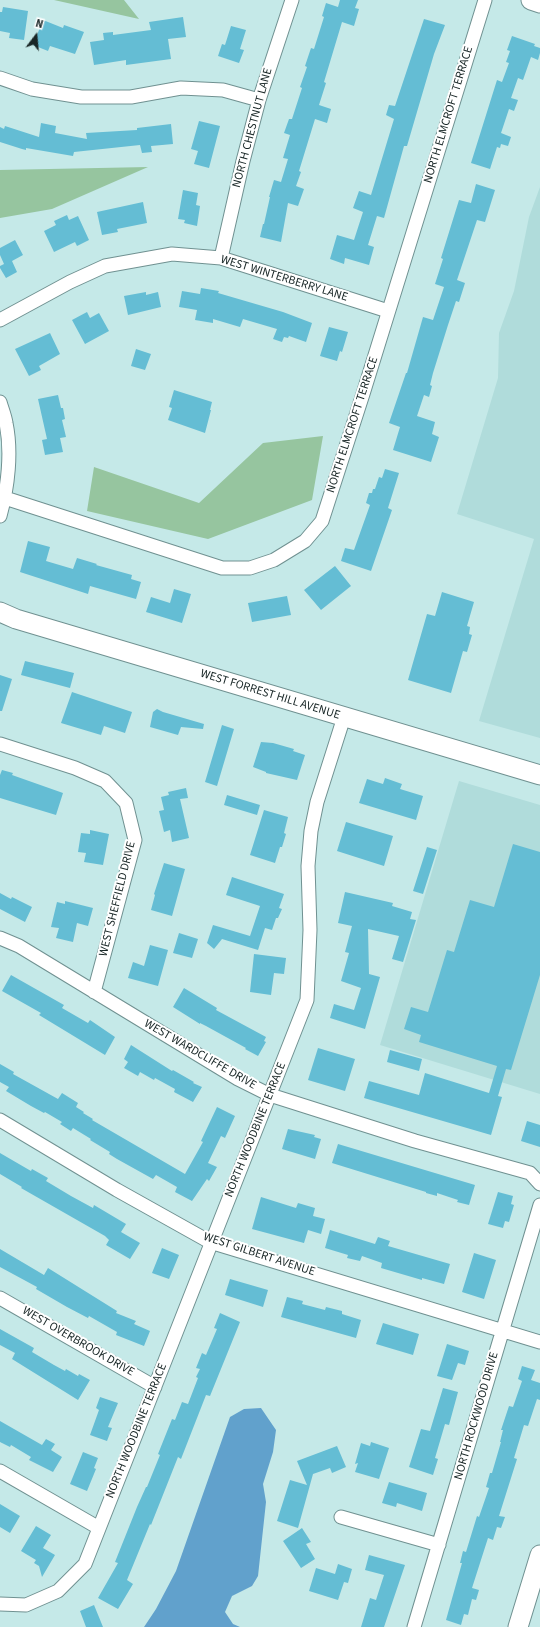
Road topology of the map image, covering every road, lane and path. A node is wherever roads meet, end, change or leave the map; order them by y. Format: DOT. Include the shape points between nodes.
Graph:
graph roads {
  1 [pos="292,0"];
  2 [pos="485,0"];
  3 [pos="531,0"];
  4 [pos="540,3"];
  5 [pos="0,78"];
  6 [pos="259,100"];
  7 [pos="221,258"];
  8 [pos="388,311"];
  9 [pos="0,320"];
  10 [pos="0,402"];
  11 [pos="5,498"];
  12 [pos="0,516"];
  13 [pos="5,616"];
  14 [pos="344,717"];
  15 [pos="0,744"];
  16 [pos="540,775"];
  17 [pos="0,938"];
  18 [pos="94,992"];
  19 [pos="270,1095"];
  20 [pos="0,1120"];
  21 [pos="540,1184"];
  22 [pos="540,1205"];
  23 [pos="210,1242"];
  24 [pos="0,1298"];
  25 [pos="502,1331"];
  26 [pos="540,1342"];
  27 [pos="155,1387"];
  28 [pos="0,1471"];
  29 [pos="341,1517"];
  30 [pos="99,1528"];
  31 [pos="439,1545"];
  32 [pos="540,1555"];
  33 [pos="0,1604"];
  34 [pos="414,1627"];
  35 [pos="518,1627"];
  1 -- 6 [label="street, NORTH CHESTNUT LANE"];
  2 -- 8 [label="street, NORTH ELMCROFT TERRACE"];
  3 -- 4 [label="street"];
  5 -- 6 [label="street" via="32,88 81,97 131,97 181,88 223,90"];
  6 -- 7 [label="street, NORTH CHESTNUT LANE"];
  7 -- 8 [label="street, WEST WINTERBERRY LANE"];
  7 -- 9 [label="street, WEST WINTERBERRY LANE" via="172,254 106,266 70,282"];
  8 -- 11 [label="street, NORTH ELMCROFT TERRACE" via="322,521 305,541 274,560 250,568 222,568"];
  10 -- 11 [label="street" via="6,423 9,454"];
  11 -- 12 [label="street"];
  13 -- 14 [label="street, WEST FORREST HILL AVENUE"];
  14 -- 16 [label="street, WEST FORREST HILL AVENUE"];
  14 -- 19 [label="street, NORTH WOODBINE TERRACE" via="317,802 311,831 308,866 310,930 307,1000"];
  15 -- 18 [label="street, WEST SHEFFIELD DRIVE" via="76,768 106,781 126,803 135,840"];
  17 -- 18 [label="street, WEST WARDCLIFFE DRIVE" via="19,946"];
  18 -- 19 [label="street, WEST WARDCLIFFE DRIVE" via="238,1079"];
  19 -- 21 [label="street, WEST WARDCLIFFE DRIVE" via="415,1141 530,1173"];
  19 -- 23 [label="street, NORTH WOODBINE TERRACE"];
  20 -- 23 [label="street, WEST GILBERT AVENUE"];
  22 -- 25 [label="street, NORTH ROCKWOOD DRIVE"];
  23 -- 25 [label="street, WEST GILBERT AVENUE"];
  23 -- 27 [label="street, NORTH WOODBINE TERRACE"];
  24 -- 27 [label="street, WEST OVERBROOK DRIVE"];
  25 -- 26 [label="street, WEST GILBERT AVENUE"];
  25 -- 31 [label="street, NORTH ROCKWOOD DRIVE"];
  27 -- 30 [label="street, NORTH WOODBINE TERRACE"];
  28 -- 30 [label="street"];
  29 -- 31 [label="street"];
  30 -- 33 [label="street, NORTH WOODBINE TERRACE" via="85,1564 58,1591 26,1605"];
  31 -- 34 [label="street, NORTH ROCKWOOD DRIVE"];
  32 -- 35 [label="street"];
}
